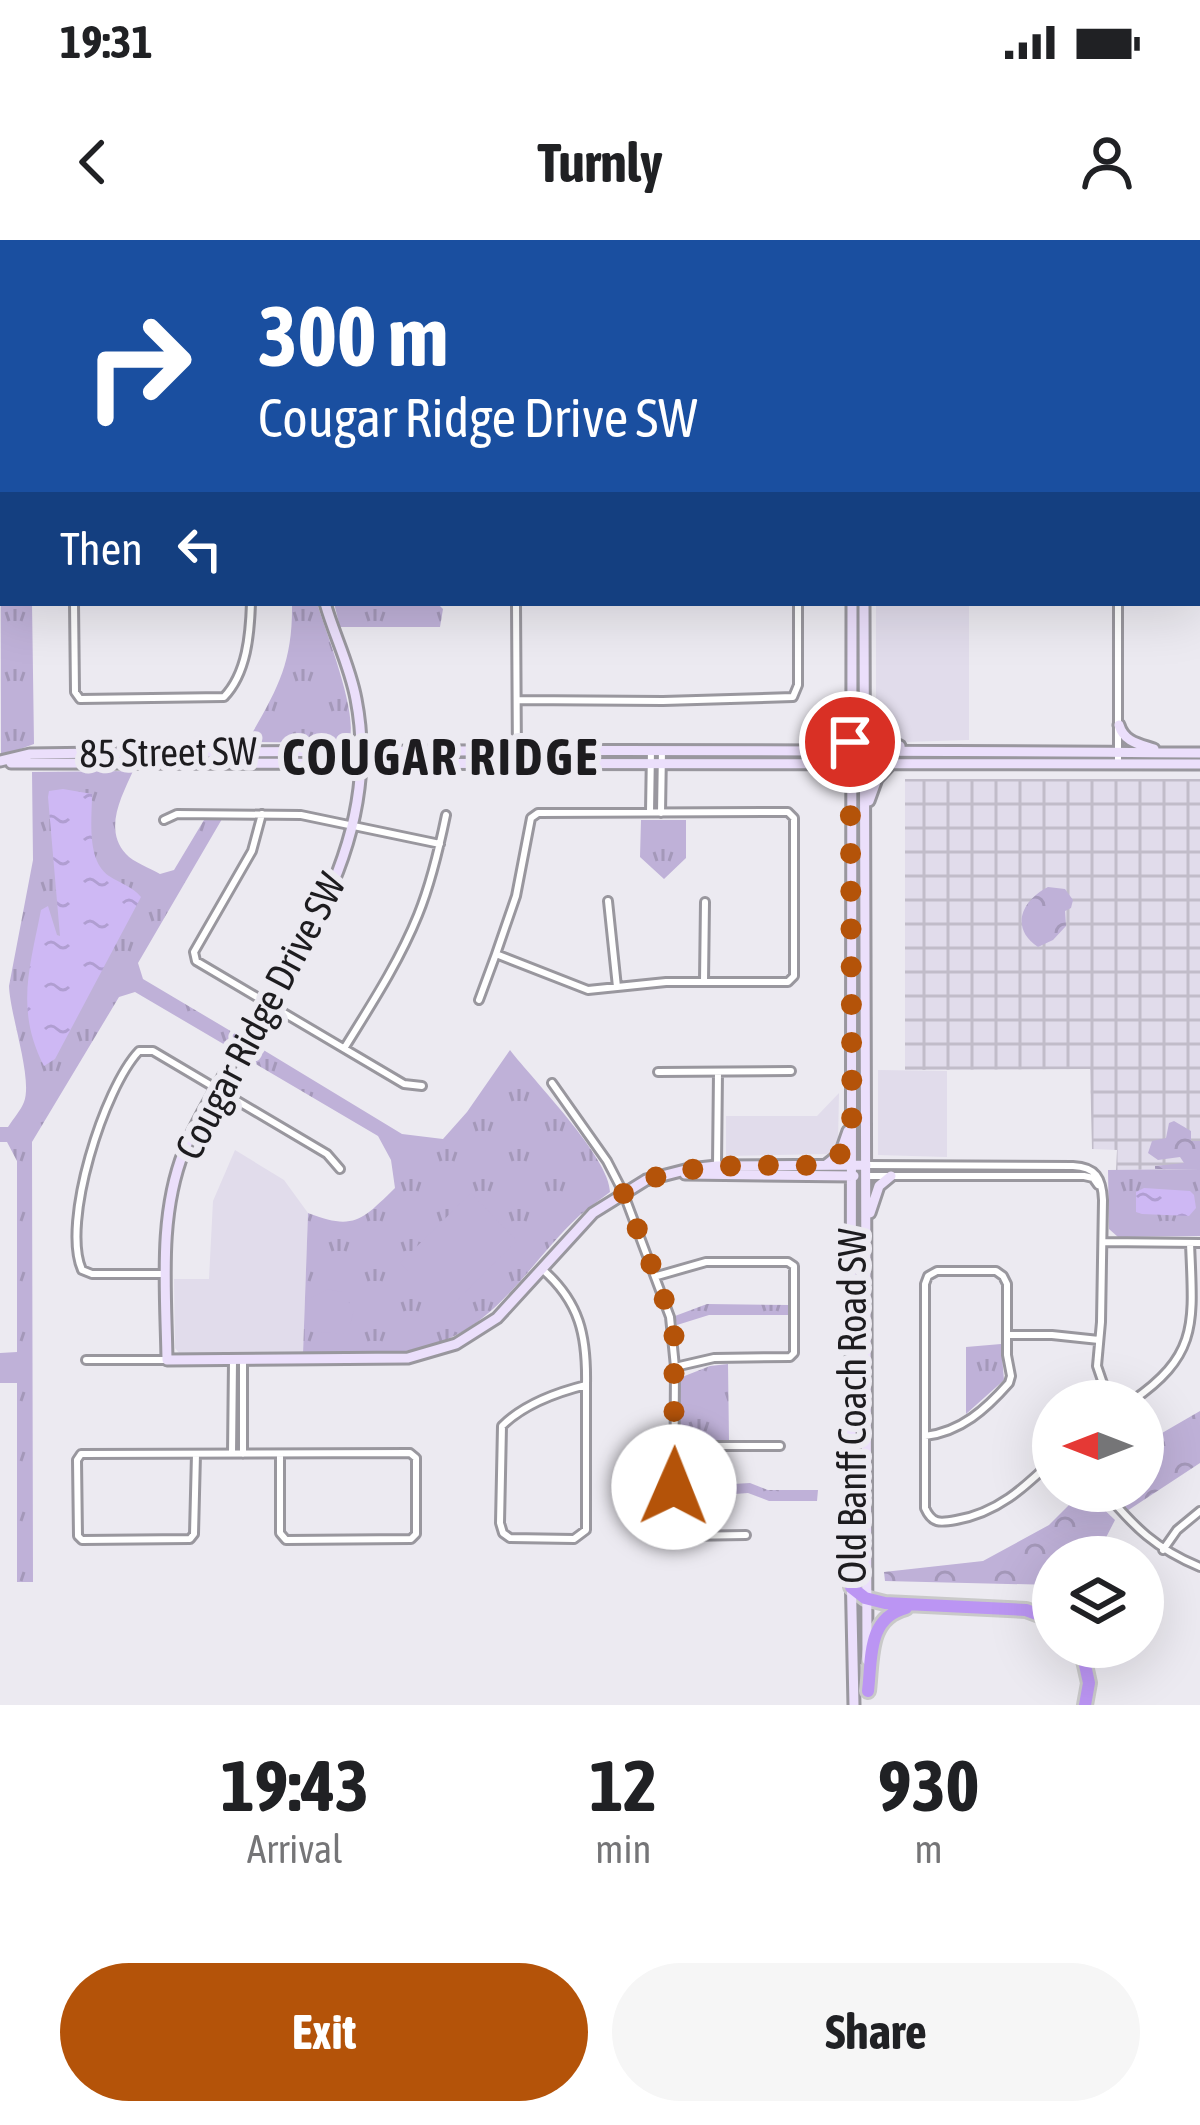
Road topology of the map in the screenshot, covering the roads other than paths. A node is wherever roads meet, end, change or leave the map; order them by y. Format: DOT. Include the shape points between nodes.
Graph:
graph roads {
  1 [pos="74,606"];
  2 [pos="251,606"];
  3 [pos="326,606"];
  4 [pos="516,606"];
  5 [pos="798,606"];
  6 [pos="852,606"];
  7 [pos="864,606"];
  8 [pos="1118,606"];
  9 [pos="852,686"];
  10 [pos="517,700"];
  11 [pos="865,712"];
  12 [pos="1119,724"];
  13 [pos="822,749"];
  14 [pos="850,749"];
  15 [pos="865,749"];
  16 [pos="656,750"];
  17 [pos="917,750"];
  18 [pos="1165,752"];
  19 [pos="1200,753"];
  20 [pos="361,756"];
  21 [pos="517,756"];
  22 [pos="1118,758"];
  23 [pos="0,762"];
  24 [pos="850,762"];
  25 [pos="865,762"];
  26 [pos="656,763"];
  27 [pos="902,763"];
  28 [pos="1200,764"];
  29 [pos="650,813"];
  30 [pos="661,813"];
  31 [pos="262,814"];
  32 [pos="446,815"];
  33 [pos="164,820"];
  34 [pos="353,824"];
  35 [pos="864,826"];
  36 [pos="440,844"];
  37 [pos="608,902"];
  38 [pos="705,902"];
  39 [pos="496,954"];
  40 [pos="704,981"];
  41 [pos="617,988"];
  42 [pos="479,1000"];
  43 [pos="268,1003"];
  44 [pos="345,1048"];
  45 [pos="790,1071"];
  46 [pos="658,1072"];
  47 [pos="718,1072"];
  48 [pos="552,1082"];
  49 [pos="422,1086"];
  50 [pos="217,1088"];
  51 [pos="852,1117"];
  52 [pos="826,1165"];
  53 [pos="938,1166"];
  54 [pos="340,1169"];
  55 [pos="717,1171"];
  56 [pos="767,1171"];
  57 [pos="852,1171"];
  58 [pos="866,1171"];
  59 [pos="1004,1171"];
  60 [pos="891,1176"];
  61 [pos="937,1176"];
  62 [pos="623,1192"];
  63 [pos="865,1236"];
  64 [pos="1102,1242"];
  65 [pos="1195,1243"];
  66 [pos="542,1269"];
  67 [pos="166,1274"];
  68 [pos="656,1276"];
  69 [pos="1196,1328"];
  70 [pos="1007,1334"];
  71 [pos="1099,1340"];
  72 [pos="1196,1341"];
  73 [pos="86,1360"];
  74 [pos="167,1360"];
  75 [pos="238,1360"];
  76 [pos="675,1366"];
  77 [pos="1102,1380"];
  78 [pos="1162,1380"];
  79 [pos="586,1385"];
  80 [pos="925,1436"];
  81 [pos="674,1445"];
  82 [pos="780,1446"];
  83 [pos="196,1454"];
  84 [pos="232,1454"];
  85 [pos="243,1454"];
  86 [pos="280,1454"];
  87 [pos="1032,1480"];
  88 [pos="1200,1510"];
  89 [pos="1122,1512"];
  90 [pos="746,1535"];
  91 [pos="1145,1536"];
  92 [pos="1164,1549"];
  93 [pos="1164,1550"];
  94 [pos="1200,1567"];
  95 [pos="851,1587"];
  96 [pos="866,1598"];
  97 [pos="913,1606"];
  98 [pos="1032,1612"];
  99 [pos="1086,1668"];
  100 [pos="868,1698"];
  101 [pos="854,1705"];
  102 [pos="1085,1705"];
  1 -- 2 [label="street" via="80,699 224,697 246,651"];
  3 -- 20 [label="main road, Cougar Ridge Drive SW" via="356,697"];
  4 -- 10 [label="street"];
  5 -- 10 [label="street" via="793,697"];
  6 -- 9 [label="main road, Old Banff Coach Road SW"];
  7 -- 11 [label="main road, Old Banff Coach Road SW"];
  8 -- 12 [label="street"];
  9 -- 13 [label="main road" via="841,737"];
  9 -- 14 [label="main road, Old Banff Coach Road SW"];
  10 -- 21 [label="street"];
  11 -- 15 [label="main road, Old Banff Coach Road SW"];
  11 -- 17 [label="main road" via="876,736"];
  12 -- 18 [label="main road" via="1131,741"];
  12 -- 22 [label="street"];
  13 -- 14 [label="main road, 85 Street SW"];
  13 -- 16 [label="main road, 85 Street SW"];
  14 -- 15 [label="main road, 85 Street SW"];
  14 -- 24 [label="main road, Old Banff Coach Road SW"];
  15 -- 17 [label="main road, 85 Street SW"];
  15 -- 25 [label="main road, Old Banff Coach Road SW"];
  16 -- 21 [label="main road, 85 Street SW"];
  16 -- 26 [label="street"];
  17 -- 22 [label="main road, 85 Street SW"];
  18 -- 19 [label="main road, 85 Street SW"];
  18 -- 22 [label="main road, 85 Street SW"];
  20 -- 21 [label="main road, 85 Street SW"];
  20 -- 23 [label="main road, 85 Street SW" via="30,754"];
  20 -- 34 [label="main road, Cougar Ridge Drive SW"];
  21 -- 26 [label="main road, 85 Street SW"];
  22 -- 27 [label="main road, 85 Street SW"];
  22 -- 28 [label="main road, 85 Street SW"];
  24 -- 25 [label="main road, 85 Street SW"];
  24 -- 26 [label="main road, 85 Street SW"];
  24 -- 51 [label="main road, Old Banff Coach Road SW"];
  25 -- 27 [label="main road, 85 Street SW"];
  25 -- 35 [label="main road, Old Banff Coach Road SW"];
  26 -- 29 [label="street"];
  26 -- 30 [label="street"];
  27 -- 35 [label="main road" via="877,779"];
  29 -- 30 [label="street"];
  29 -- 39 [label="street" via="532,818"];
  30 -- 40 [label="street" via="794,818 794,976"];
  31 -- 33 [label="street"];
  31 -- 34 [label="street"];
  31 -- 43 [label="street" via="252,851 194,952 196,961"];
  32 -- 36 [label="street"];
  34 -- 36 [label="street"];
  34 -- 43 [label="main road, Cougar Ridge Drive SW" via="327,900"];
  35 -- 58 [label="main road, Old Banff Coach Road SW"];
  36 -- 44 [label="street" via="409,936"];
  37 -- 41 [label="street"];
  38 -- 40 [label="street"];
  39 -- 41 [label="street" via="579,987"];
  39 -- 42 [label="street"];
  40 -- 41 [label="street"];
  43 -- 44 [label="street"];
  43 -- 50 [label="main road, Cougar Ridge Drive SW"];
  44 -- 49 [label="street" via="404,1084"];
  45 -- 47 [label="street"];
  46 -- 47 [label="street"];
  47 -- 55 [label="street"];
  48 -- 62 [label="street"];
  50 -- 54 [label="street"];
  50 -- 67 [label="main road, Cougar Ridge Drive SW" via="176,1175"];
  50 -- 67 [label="street" via="139,1051 106,1108 86,1168 82,1270"];
  51 -- 52 [label="main road" via="840,1154"];
  51 -- 57 [label="main road, Old Banff Coach Road SW"];
  52 -- 56 [label="main road"];
  52 -- 57 [label="main road"];
  53 -- 58 [label="street"];
  53 -- 59 [label="street"];
  53 -- 61 [label="street"];
  55 -- 56 [label="main road"];
  55 -- 62 [label="main road" via="695,1168"];
  56 -- 57 [label="main road"];
  57 -- 58 [label="main road"];
  57 -- 95 [label="main road, Old Banff Coach Road SW"];
  58 -- 60 [label="street"];
  58 -- 63 [label="main road, Old Banff Coach Road SW"];
  59 -- 61 [label="street"];
  59 -- 64 [label="street" via="1097,1178"];
  60 -- 61 [label="street"];
  60 -- 63 [label="main road" via="877,1190"];
  62 -- 66 [label="main road" via="592,1213"];
  62 -- 68 [label="street"];
  63 -- 96 [label="main road, Old Banff Coach Road SW"];
  64 -- 65 [label="street"];
  64 -- 71 [label="street"];
  65 -- 69 [label="street"];
  66 -- 75 [label="main road" via="497,1318 438,1351 389,1360"];
  66 -- 79 [label="street" via="578,1317"];
  67 -- 74 [label="main road, Cougar Ridge Drive SW"];
  68 -- 76 [label="street"];
  68 -- 76 [label="street" via="706,1262 794,1266 790,1357"];
  69 -- 72 [label="street"];
  70 -- 71 [label="street"];
  70 -- 80 [label="street" via="1007,1386 968,1422"];
  70 -- 80 [label="street" via="999,1273 928,1276"];
  71 -- 77 [label="street"];
  72 -- 78 [label="street"];
  73 -- 74 [label="street"];
  74 -- 75 [label="main road"];
  75 -- 84 [label="street"];
  75 -- 85 [label="street"];
  76 -- 81 [label="street"];
  79 -- 79 [label="street" via="586,1530 574,1539 510,1538 500,1523 502,1426"];
  80 -- 87 [label="street" via="925,1508 936,1522 999,1505"];
  81 -- 82 [label="street"];
  81 -- 90 [label="street" via="675,1532"];
  83 -- 83 [label="street" via="81,1454 77,1536 190,1539"];
  83 -- 84 [label="street"];
  84 -- 85 [label="street"];
  85 -- 86 [label="street"];
  86 -- 86 [label="street" via="410,1453 416,1534 286,1540"];
  88 -- 92 [label="street"];
  89 -- 91 [label="street"];
  93 -- 94 [label="street"];
  95 -- 96 [label="highway"];
  95 -- 101 [label="main road, Old Banff Coach Road SW"];
  96 -- 97 [label="highway"];
  96 -- 100 [label="main road, Old Banff Coach Road SW"];
  97 -- 98 [label="highway"];
  97 -- 100 [label="highway" via="889,1614 874,1632"];
  99 -- 102 [label="highway"];
}
